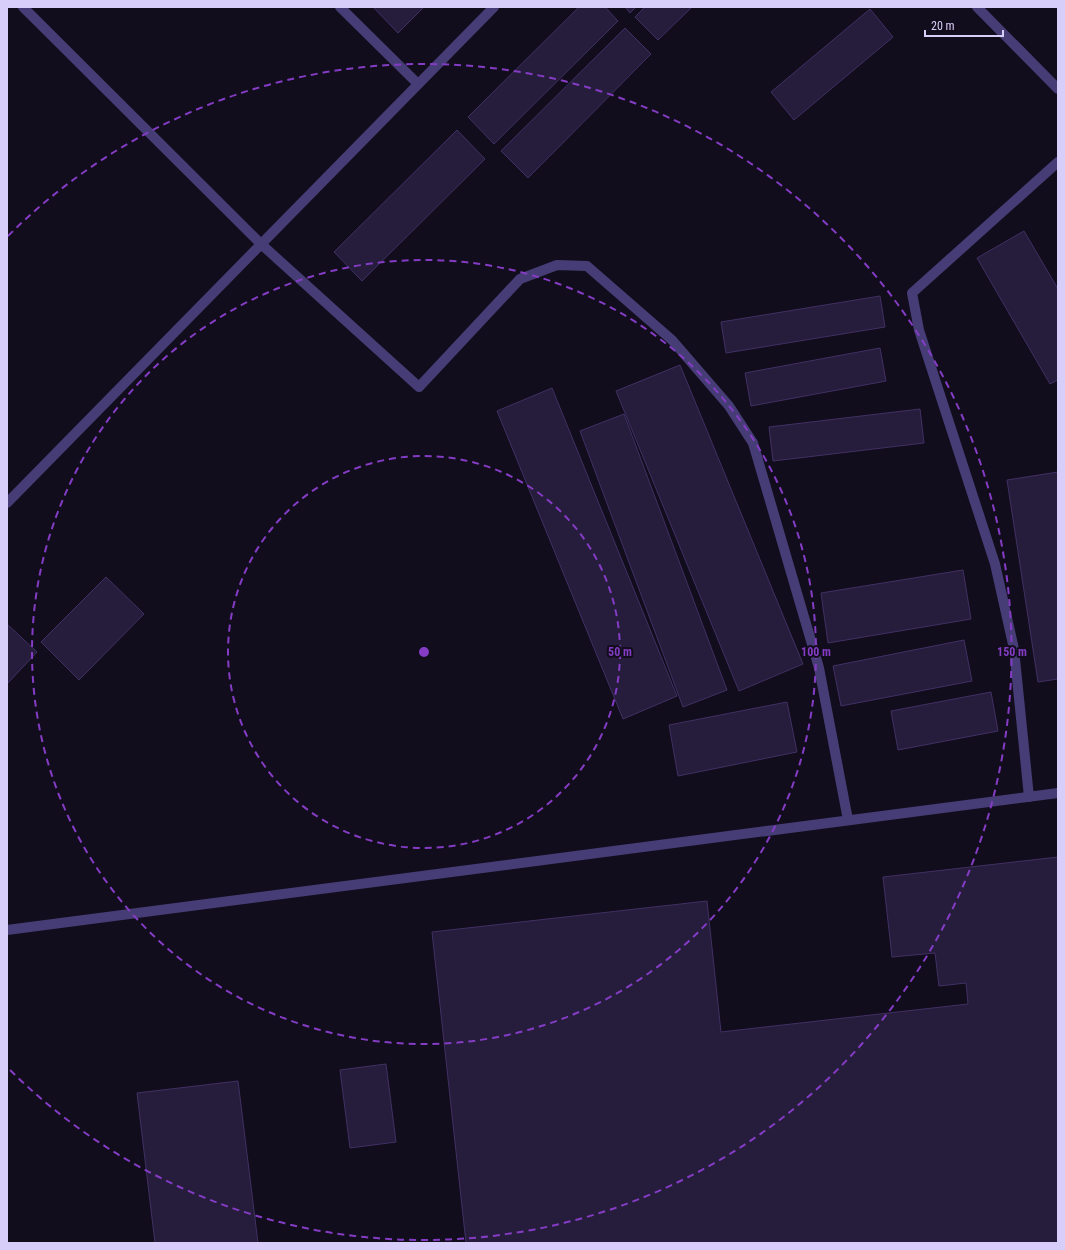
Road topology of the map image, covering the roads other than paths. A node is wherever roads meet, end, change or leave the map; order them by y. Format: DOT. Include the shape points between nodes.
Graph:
graph roads {
  1 [pos="23,7"];
  2 [pos="340,7"];
  3 [pos="494,7"];
  4 [pos="977,7"];
  5 [pos="418,84"];
  6 [pos="1058,89"];
  7 [pos="1058,162"];
  8 [pos="261,244"];
  9 [pos="7,503"];
  10 [pos="1058,793"];
  11 [pos="1029,797"];
  12 [pos="848,820"];
  13 [pos="7,930"];
  1 -- 8 [label="street"];
  2 -- 5 [label="street"];
  3 -- 5 [label="street"];
  4 -- 6 [label="street"];
  5 -- 8 [label="street"];
  7 -- 11 [label="street" via="912,293 919,330 994,564 1013,641"];
  8 -- 9 [label="street"];
  8 -- 12 [label="street" via="419,387 520,279 556,265 587,266 672,340 729,406 753,443 819,668"];
  10 -- 11 [label="street"];
  11 -- 12 [label="street"];
  12 -- 13 [label="street"];
}
